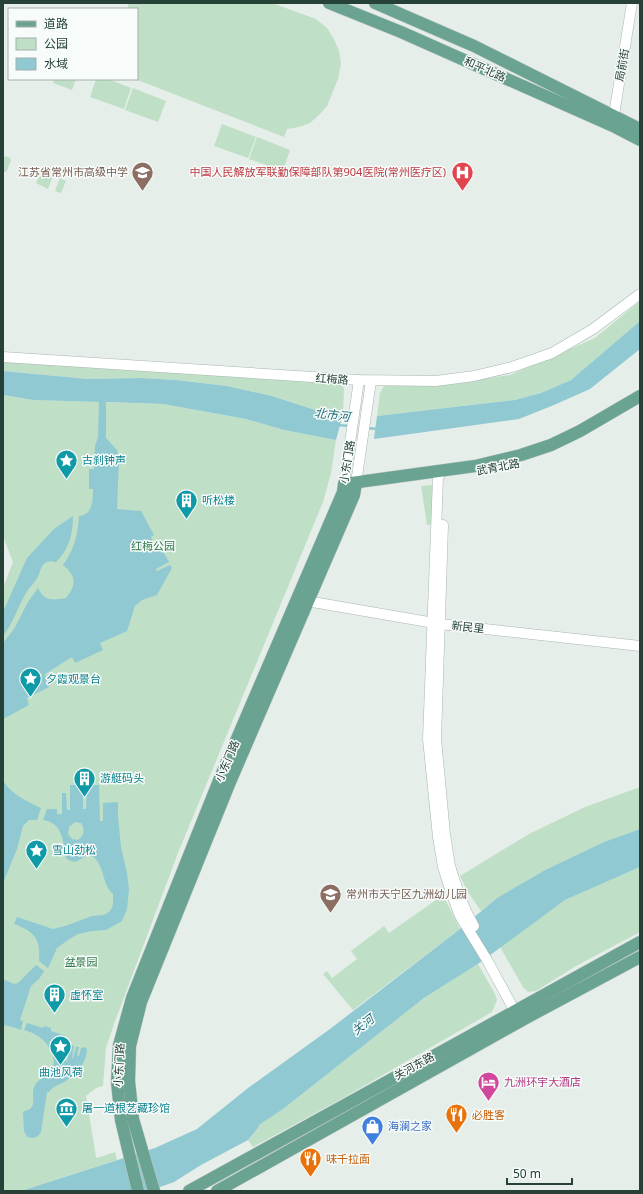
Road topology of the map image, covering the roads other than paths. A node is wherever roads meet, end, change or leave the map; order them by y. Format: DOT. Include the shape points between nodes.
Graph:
graph roads {
  1 [pos="329,3"];
  2 [pos="376,3"];
  3 [pos="632,3"];
  4 [pos="614,119"];
  5 [pos="640,129"];
  6 [pos="640,140"];
  7 [pos="640,294"];
  8 [pos="3,357"];
  9 [pos="360,380"];
  10 [pos="371,381"];
  11 [pos="640,396"];
  12 [pos="640,403"];
  13 [pos="441,476"];
  14 [pos="349,487"];
  15 [pos="302,601"];
  16 [pos="437,623"];
  17 [pos="640,646"];
  18 [pos="640,942"];
  19 [pos="640,957"];
  20 [pos="520,1014"];
  21 [pos="138,1191"];
  22 [pos="154,1191"];
  23 [pos="189,1191"];
  24 [pos="217,1191"];
  1 -- 4 [label="main road, 和平北路"];
  2 -- 4 [label="main road, 和平北路" via="474,46"];
  3 -- 4 [label="street, 局前街"];
  4 -- 5 [label="main road, 和平北路"];
  4 -- 6 [label="main road, 和平北路"];
  7 -- 10 [label="street, 红梅路" via="593,329 552,353 512,367 436,381"];
  8 -- 9 [label="street, 红梅路"];
  9 -- 10 [label="street, 红梅路"];
  9 -- 14 [label="street, 小东门路" via="351,439"];
  10 -- 14 [label="street, 小东门路" via="362,439"];
  11 -- 13 [label="main road, 武青北路" via="551,445"];
  12 -- 13 [label="main road, 武青北路" via="583,437 525,462"];
  13 -- 14 [label="main road, 武青北路"];
  13 -- 16 [label="street"];
  14 -- 15 [label="main road, 小东门路" via="354,495"];
  15 -- 16 [label="street, 新民里"];
  15 -- 21 [label="main road, 小东门路" via="220,778 132,998 119,1045 116,1082 121,1120"];
  15 -- 22 [label="main road, 小东门路" via="141,1002 130,1046 129,1082 133,1119"];
  16 -- 17 [label="street, 新民里"];
  16 -- 20 [label="street" via="429,746 443,867 451,892"];
  18 -- 20 [label="main road, 关河东路"];
  19 -- 20 [label="main road, 关河东路"];
  20 -- 23 [label="main road, 关河东路" via="341,1106"];
  20 -- 24 [label="main road, 关河东路"];
}
